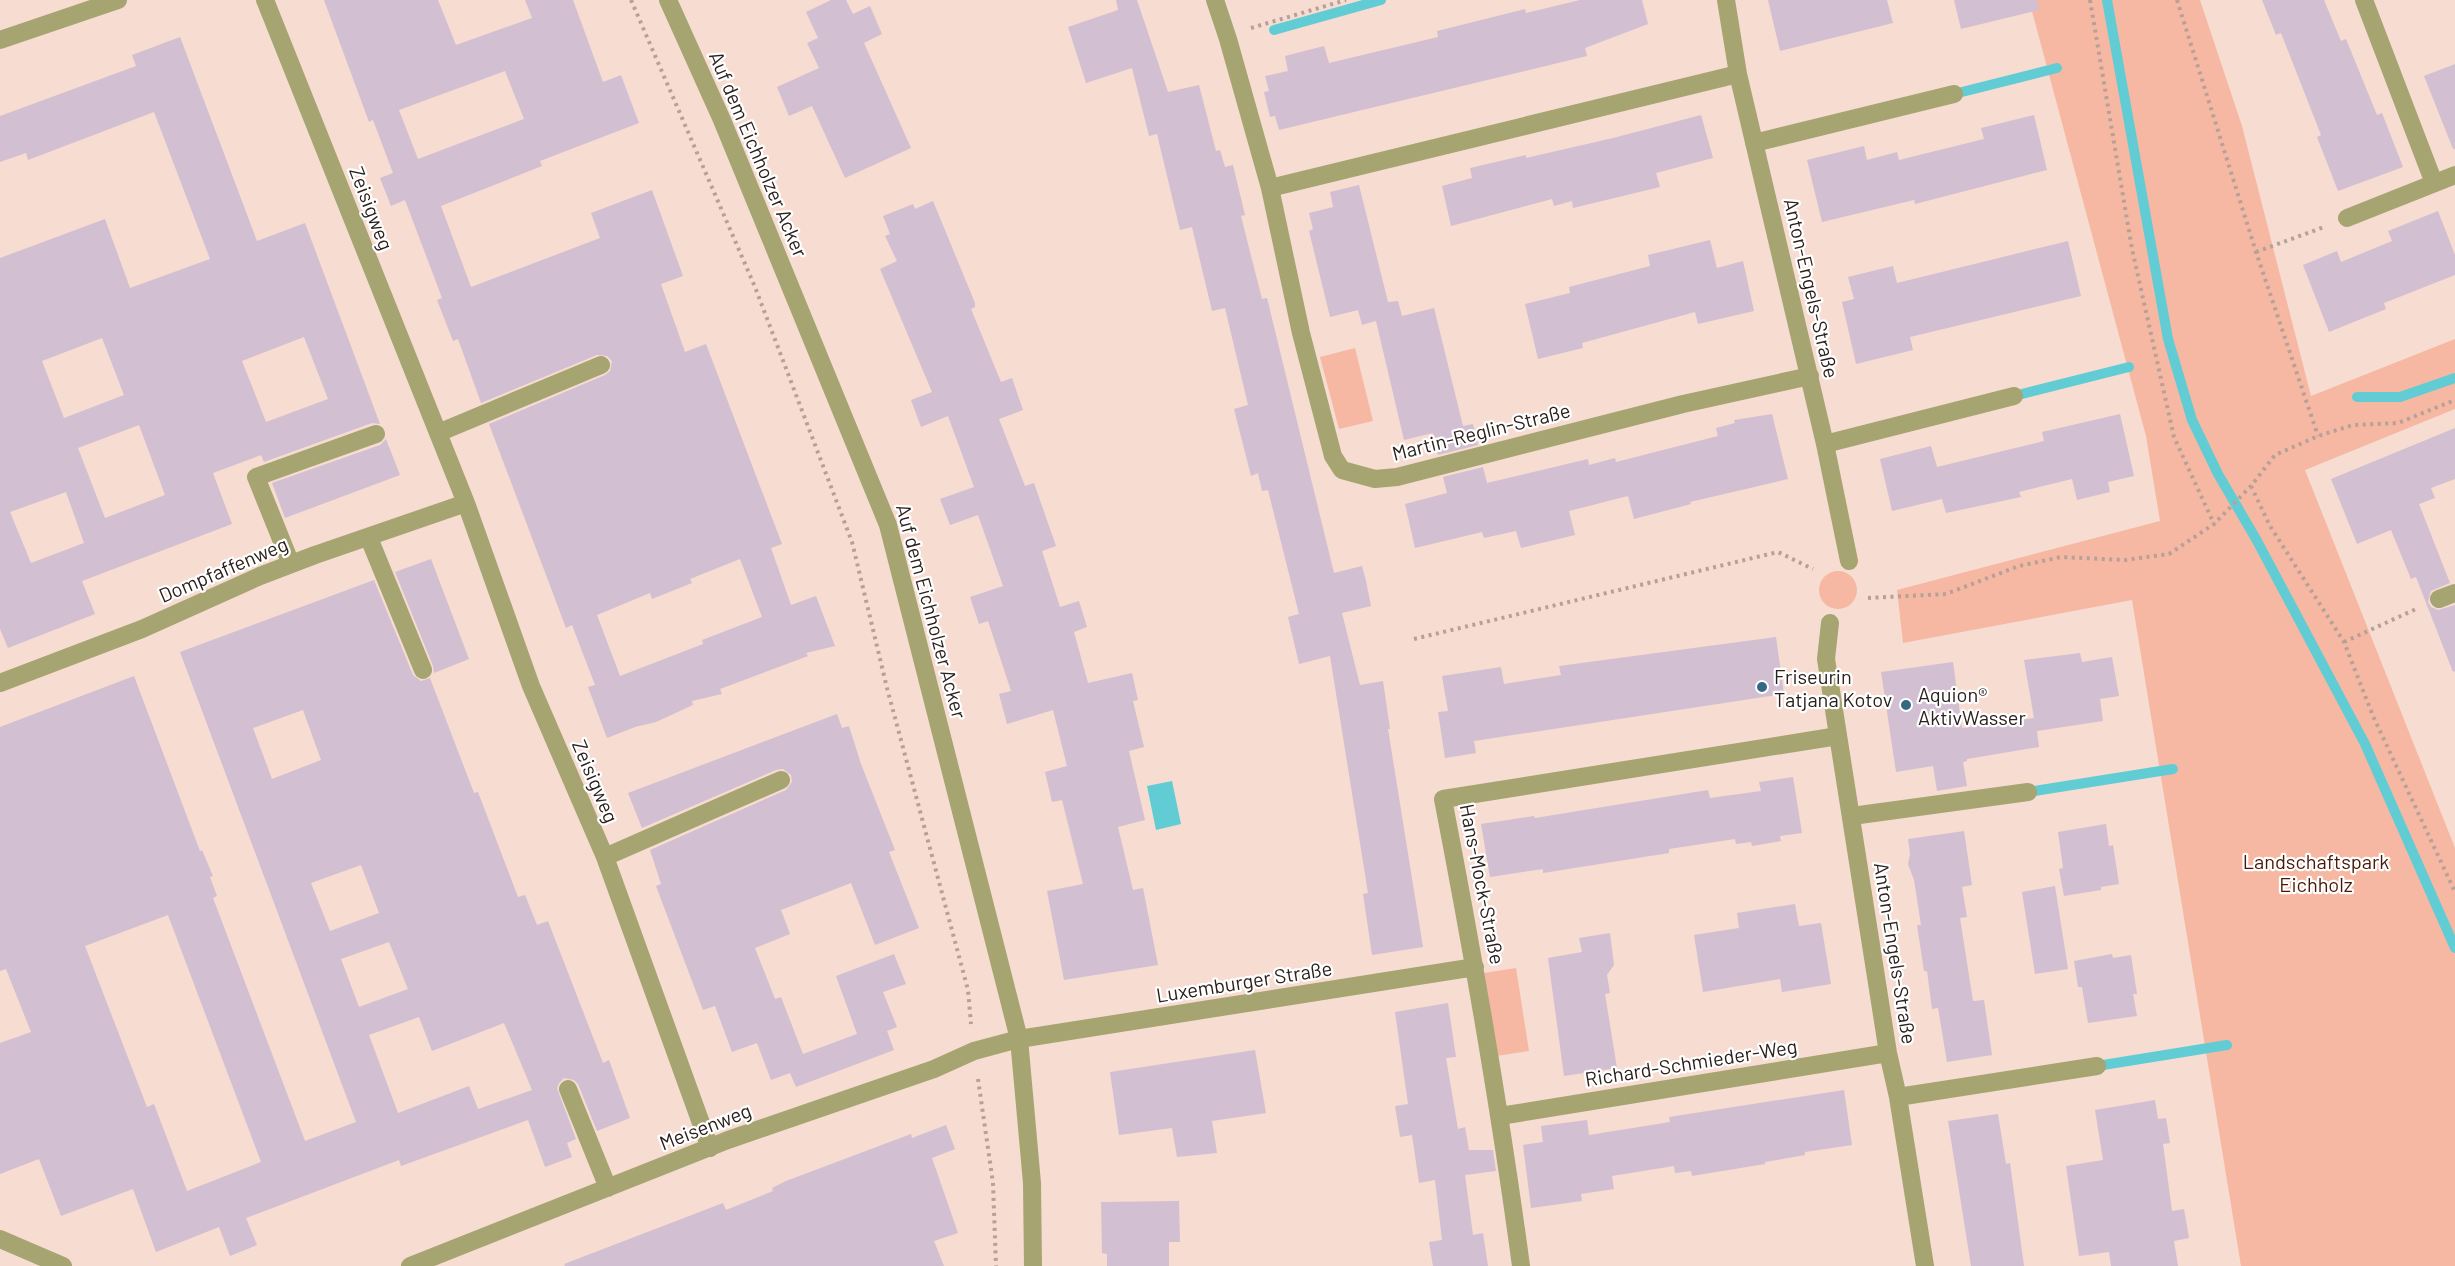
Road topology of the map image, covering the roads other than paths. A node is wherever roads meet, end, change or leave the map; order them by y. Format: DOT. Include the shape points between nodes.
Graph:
graph roads {
  1 [pos="118,0"];
  2 [pos="265,0"];
  3 [pos="668,0"];
  4 [pos="1215,0"];
  5 [pos="1726,0"];
  6 [pos="2364,0"];
  7 [pos="0,40"];
  8 [pos="1738,74"];
  9 [pos="1954,94"];
  10 [pos="1754,143"];
  11 [pos="2455,175"];
  12 [pos="2434,183"];
  13 [pos="1270,188"];
  14 [pos="2347,218"];
  15 [pos="601,365"];
  16 [pos="1810,376"];
  17 [pos="2014,396"];
  18 [pos="438,433"];
  19 [pos="376,434"];
  20 [pos="1825,444"];
  21 [pos="466,503"];
  22 [pos="369,538"];
  23 [pos="1849,561"];
  24 [pos="291,564"];
  25 [pos="1830,623"];
  26 [pos="423,670"];
  27 [pos="0,683"];
  28 [pos="1838,736"];
  29 [pos="781,780"];
  30 [pos="2028,792"];
  31 [pos="1852,816"];
  32 [pos="605,857"];
  33 [pos="1475,967"];
  34 [pos="1019,1039"];
  35 [pos="1888,1053"];
  36 [pos="2097,1066"];
  37 [pos="568,1089"];
  38 [pos="1898,1097"];
  39 [pos="1500,1116"];
  40 [pos="710,1148"];
  41 [pos="608,1188"];
  42 [pos="0,1239"];
  43 [pos="422,1264"];
  44 [pos="63,1266"];
  45 [pos="1033,1266"];
  46 [pos="1521,1266"];
  47 [pos="1925,1266"];
  1 -- 7 [label="street"];
  2 -- 18 [label="street, Zeisigweg"];
  3 -- 34 [label="street, Auf dem Eichholzer Acker" via="727,131 888,525"];
  4 -- 13 [label="street, Martin-Reglin-Straße"];
  5 -- 8 [label="street, Anton-Engels-Straße"];
  6 -- 12 [label="street"];
  8 -- 10 [label="street, Anton-Engels-Straße"];
  8 -- 13 [label="street"];
  9 -- 10 [label="street"];
  10 -- 16 [label="street, Anton-Engels-Straße"];
  11 -- 12 [label="street"];
  12 -- 14 [label="street"];
  13 -- 16 [label="street, Martin-Reglin-Straße" via="1300,333 1333,456 1342,470 1374,479 1397,477"];
  15 -- 18 [label="street"];
  16 -- 20 [label="street, Anton-Engels-Straße"];
  17 -- 20 [label="street"];
  18 -- 21 [label="street, Zeisigweg"];
  19 -- 24 [label="street" via="256,477"];
  20 -- 23 [label="street, Anton-Engels-Straße"];
  21 -- 22 [label="street, Dompfaffenweg"];
  21 -- 32 [label="street, Zeisigweg" via="531,686"];
  22 -- 24 [label="street, Dompfaffenweg"];
  22 -- 26 [label="street"];
  24 -- 27 [label="street, Dompfaffenweg" via="142,629"];
  25 -- 28 [label="street, Anton-Engels-Straße" via="1826,659"];
  28 -- 31 [label="street, Anton-Engels-Straße"];
  28 -- 33 [label="street, Hans-Mock-Straße" via="1443,799"];
  29 -- 32 [label="street"];
  30 -- 31 [label="street"];
  31 -- 35 [label="street, Anton-Engels-Straße"];
  32 -- 40 [label="street, Zeisigweg"];
  33 -- 34 [label="street, Luxemburger Straße"];
  33 -- 39 [label="street, Hans-Mock-Straße"];
  34 -- 40 [label="street, Meisenweg" via="974,1051"];
  34 -- 45 [label="street, Auf dem Eichholzer Acker" via="1032,1183"];
  35 -- 38 [label="street, Anton-Engels-Straße"];
  35 -- 39 [label="street, Richard-Schmieder-Weg"];
  36 -- 38 [label="street"];
  37 -- 41 [label="street"];
  38 -- 47 [label="street, Anton-Engels-Straße"];
  39 -- 46 [label="street, Hans-Mock-Straße"];
  40 -- 41 [label="street, Meisenweg"];
  41 -- 43 [label="street, Meisenweg"];
  42 -- 44 [label="street"];
}
